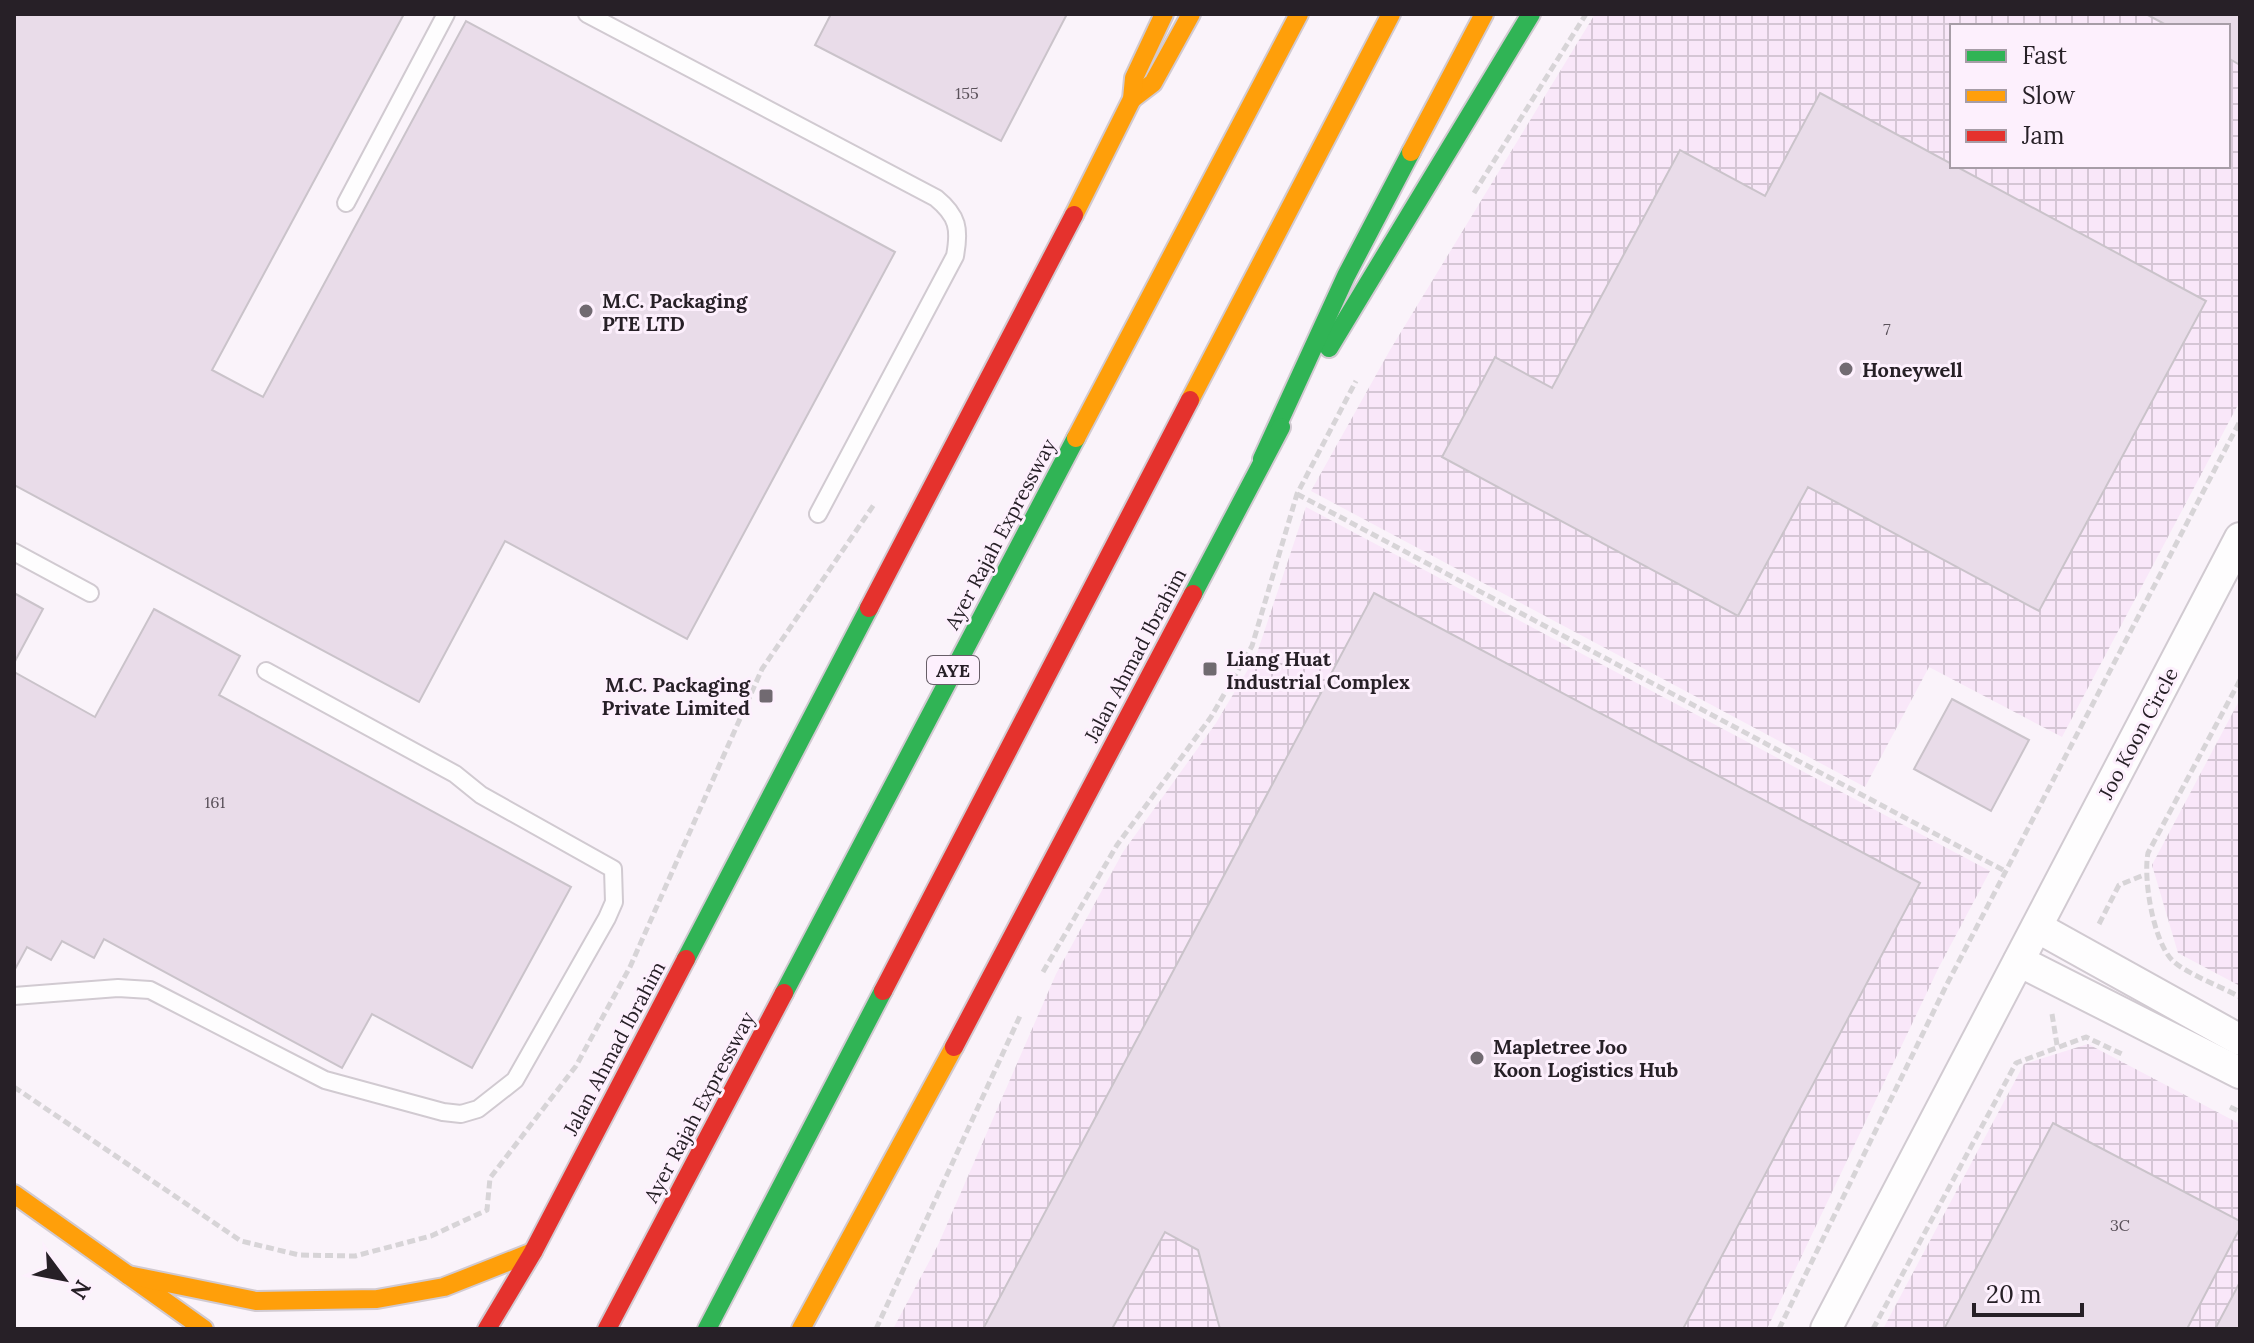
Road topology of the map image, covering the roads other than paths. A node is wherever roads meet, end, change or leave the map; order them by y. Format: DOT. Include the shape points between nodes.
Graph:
graph roads {
  1 [pos="446,14"];
  2 [pos="587,14"];
  3 [pos="1164,14"];
  4 [pos="1191,14"];
  5 [pos="1299,14"];
  6 [pos="1391,14"];
  7 [pos="1484,14"];
  8 [pos="1531,14"];
  9 [pos="1132,99"];
  10 [pos="346,203"];
  11 [pos="1262,459"];
  12 [pos="818,514"];
  13 [pos="2240,538"];
  14 [pos="14,552"];
  15 [pos="90,593"];
  16 [pos="266,671"];
  17 [pos="2037,927"];
  18 [pos="2019,961"];
  19 [pos="14,996"];
  20 [pos="2240,1040"];
  21 [pos="2240,1073"];
  22 [pos="14,1194"];
  23 [pos="533,1252"];
  24 [pos="128,1275"];
  25 [pos="829,1277"];
  26 [pos="526,1298"];
  27 [pos="607,1328"];
  28 [pos="204,1329"];
  29 [pos="487,1329"];
  30 [pos="707,1329"];
  31 [pos="801,1329"];
  32 [pos="817,1329"];
  33 [pos="1826,1329"];
  1 -- 10 [label="lane"];
  2 -- 12 [label="lane" via="936,198 954,213 959,231 955,256"];
  3 -- 9 [label="main road, Jalan Ahmad Ibrahim" via="1134,78"];
  4 -- 9 [label="main road" via="1153,83"];
  5 -- 27 [label="main road, Ayer Rajah Expressway / AYE"];
  6 -- 30 [label="main road"];
  7 -- 11 [label="main road" via="1346,276"];
  8 -- 11 [label="main road, Jalan Ahmad Ibrahim"];
  9 -- 23 [label="main road, Jalan Ahmad Ibrahim"];
  11 -- 25 [label="main road, Jalan Ahmad Ibrahim"];
  13 -- 17 [label="street, Joo Koon Circle"];
  14 -- 15 [label="lane"];
  16 -- 19 [label="lane" via="455,774 481,795 613,869 614,902 607,918 515,1080 478,1109 443,1112 325,1080 150,990"];
  17 -- 18 [label="street, Joo Koon Circle"];
  17 -- 20 [label="street"];
  18 -- 21 [label="street"];
  18 -- 33 [label="street, Joo Koon Circle"];
  22 -- 24 [label="main road"];
  23 -- 24 [label="main road" via="444,1287 377,1299 256,1301"];
  23 -- 26 [label="main road"];
  23 -- 29 [label="main road, Jalan Ahmad Ibrahim"];
  24 -- 28 [label="main road"];
  25 -- 31 [label="main road, Jalan Ahmad Ibrahim"];
  25 -- 32 [label="main road"];
}
